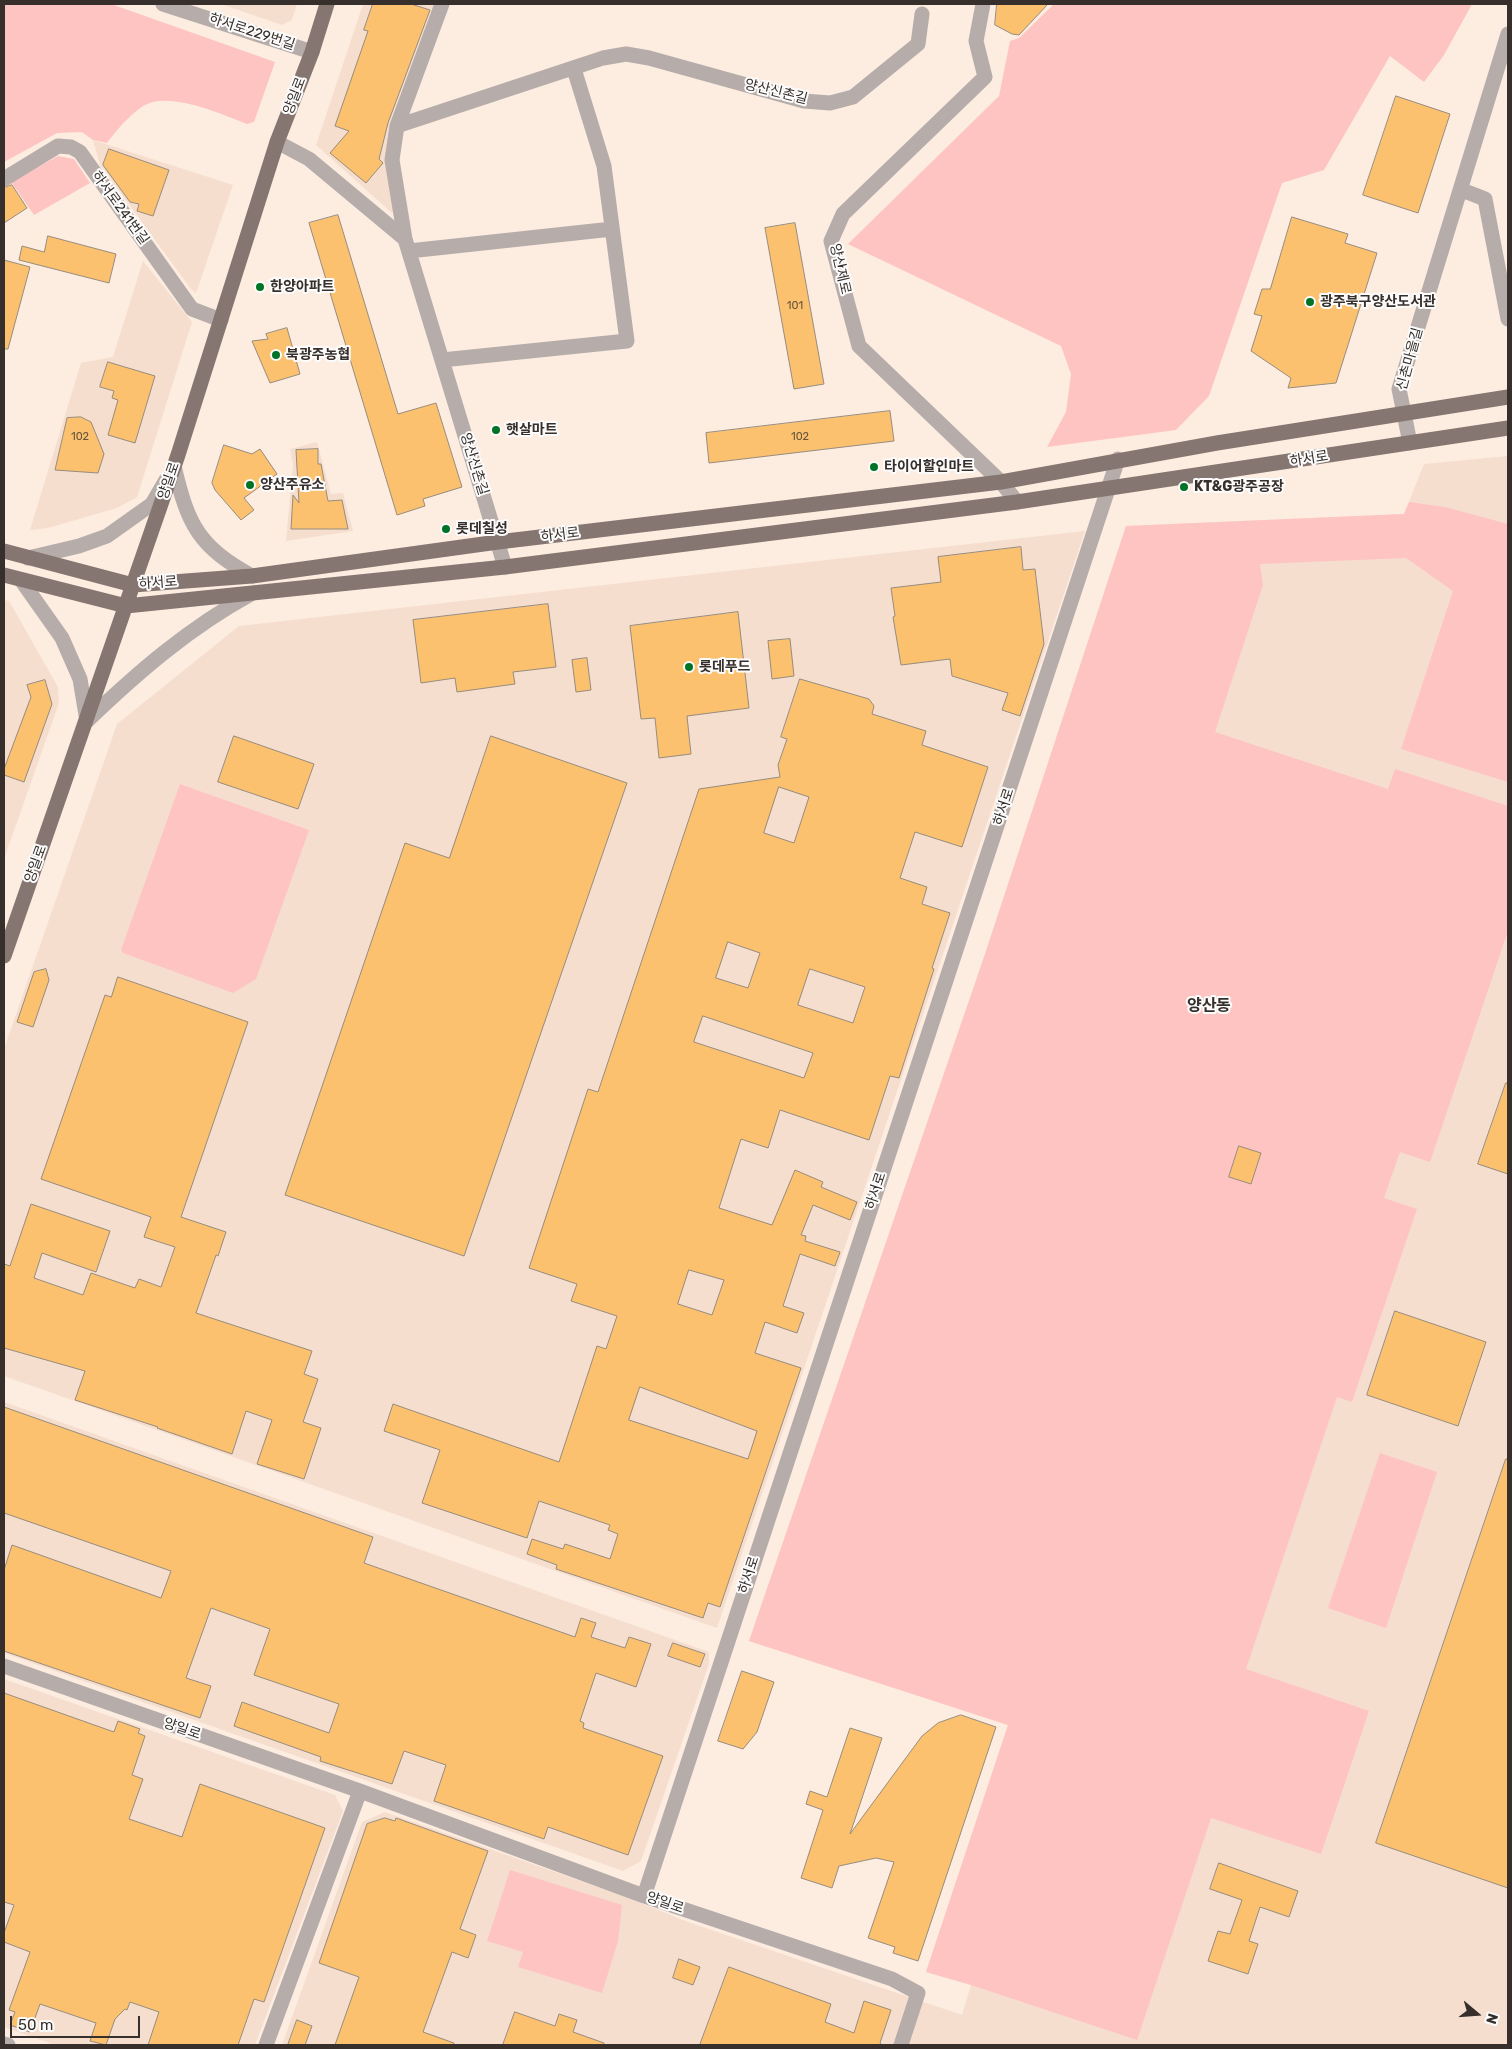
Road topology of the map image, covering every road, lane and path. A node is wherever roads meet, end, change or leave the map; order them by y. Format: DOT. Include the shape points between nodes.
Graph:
graph roads {
  1 [pos="163,4"];
  2 [pos="328,4"];
  3 [pos="442,4"];
  4 [pos="983,4"];
  5 [pos="922,7"];
  6 [pos="1508,34"];
  7 [pos="312,52"];
  8 [pos="574,69"];
  9 [pos="397,126"];
  10 [pos="277,142"];
  11 [pos="4,179"];
  12 [pos="1462,190"];
  13 [pos="612,229"];
  14 [pos="407,245"];
  15 [pos="1508,319"];
  16 [pos="221,320"];
  17 [pos="442,360"];
  18 [pos="1508,397"];
  19 [pos="1403,414"];
  20 [pos="1508,428"];
  21 [pos="1410,443"];
  22 [pos="1118,459"];
  23 [pos="174,466"];
  24 [pos="1001,482"];
  25 [pos="1110,487"];
  26 [pos="1017,502"];
  27 [pos="498,542"];
  28 [pos="4,551"];
  29 [pos="28,558"];
  30 [pos="505,567"];
  31 [pos="4,575"];
  32 [pos="252,576"];
  33 [pos="21,580"];
  34 [pos="133,584"];
  35 [pos="250,594"];
  36 [pos="126,606"];
  37 [pos="87,721"];
  38 [pos="4,956"];
  39 [pos="4,1666"];
  40 [pos="360,1791"];
  41 [pos="644,1896"];
  42 [pos="4,2044"];
  43 [pos="8,2045"];
  44 [pos="266,2045"];
  45 [pos="901,2045"];
  1 -- 7 [label="street, 하서로229번길"];
  2 -- 7 [label="main road, 양일로"];
  3 -- 9 [label="street, 양산신촌길"];
  4 -- 24 [label="street, 양산제로" via="976,41 985,78 843,214 831,241 859,346"];
  5 -- 8 [label="street, 양산신촌길" via="918,44 853,97 830,103 804,101 626,54 603,58"];
  6 -- 12 [label="street, 신촌마을길"];
  7 -- 10 [label="main road, 양일로"];
  8 -- 9 [label="street, 양산신촌길"];
  8 -- 13 [label="street" via="604,166"];
  9 -- 14 [label="street, 양산신촌길" via="392,160"];
  10 -- 14 [label="street" via="309,159"];
  10 -- 16 [label="main road, 양일로"];
  11 -- 16 [label="street, 하서로241번길" via="58,146 80,152 192,309"];
  12 -- 15 [label="street" via="1485,200"];
  12 -- 19 [label="street, 신촌마을길" via="1399,389"];
  13 -- 14 [label="street"];
  13 -- 17 [label="street" via="627,341"];
  14 -- 17 [label="street, 양산신촌길"];
  16 -- 23 [label="main road, 양일로"];
  17 -- 27 [label="street, 양산신촌길"];
  18 -- 19 [label="main road, 하서로"];
  19 -- 21 [label="street, 신촌마을길"];
  19 -- 22 [label="main road, 하서로"];
  20 -- 21 [label="main road, 하서로"];
  21 -- 25 [label="main road, 하서로"];
  22 -- 24 [label="main road, 하서로"];
  22 -- 25 [label="street, 하서로"];
  23 -- 29 [label="street" via="152,504 107,536"];
  23 -- 32 [label="street" via="188,518 200,535 230,564"];
  23 -- 34 [label="main road, 양일로"];
  24 -- 26 [label="street, 양산제로"];
  24 -- 27 [label="main road, 하서로"];
  25 -- 26 [label="main road, 하서로"];
  25 -- 41 [label="street, 하서로"];
  26 -- 30 [label="main road, 하서로"];
  27 -- 30 [label="street, 양산신촌길"];
  27 -- 32 [label="main road, 하서로"];
  28 -- 29 [label="main road, 하서로"];
  29 -- 34 [label="main road, 하서로"];
  30 -- 35 [label="main road, 하서로"];
  31 -- 33 [label="main road, 하서로"];
  32 -- 34 [label="main road, 하서로"];
  33 -- 36 [label="main road, 하서로"];
  33 -- 37 [label="street" via="62,638 80,680"];
  34 -- 36 [label="main road, 양일로"];
  35 -- 36 [label="main road, 하서로"];
  35 -- 37 [label="street" via="171,645"];
  36 -- 37 [label="main road, 양일로"];
  37 -- 38 [label="main road, 양일로"];
  39 -- 40 [label="street, 양일로"];
  40 -- 41 [label="street, 양일로"];
  40 -- 44 [label="street"];
  41 -- 45 [label="street, 양일로" via="892,1979 918,1993"];
  42 -- 43 [label="street"];
}
